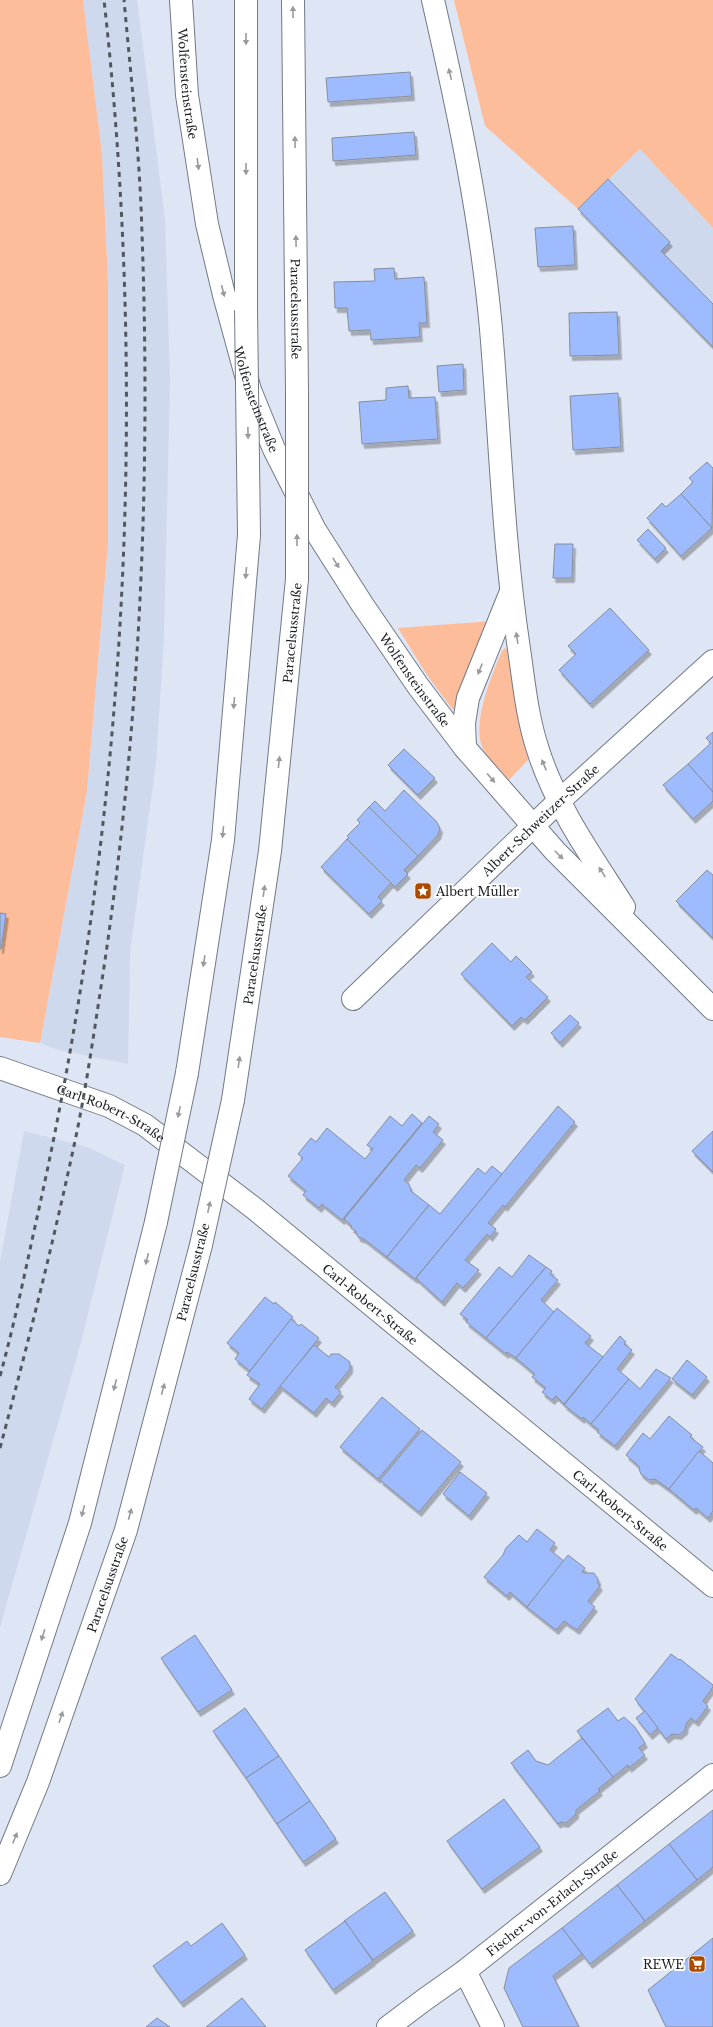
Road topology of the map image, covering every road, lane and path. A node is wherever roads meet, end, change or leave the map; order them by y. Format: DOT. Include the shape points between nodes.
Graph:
graph roads {
  1 [pos="181,0"];
  2 [pos="246,0"];
  3 [pos="293,0"];
  4 [pos="433,0"];
  5 [pos="510,594"];
  6 [pos="713,661"];
  7 [pos="465,748"];
  8 [pos="558,801"];
  9 [pos="532,826"];
  10 [pos="645,940"];
  11 [pos="353,998"];
  12 [pos="713,1010"];
  13 [pos="0,1068"];
  14 [pos="713,1586"];
  15 [pos="0,1766"];
  16 [pos="713,1775"];
  17 [pos="0,1874"];
  18 [pos="465,1971"];
  19 [pos="388,2027"];
  20 [pos="493,2027"];
  1 -- 7 [label="main road, Wolfensteinstraße, one-way" via="188,95 206,224 250,390 274,448 315,530 418,686"];
  2 -- 15 [label="main road, one-way, bridge" via="249,534 223,840 187,1073 156,1222 80,1523"];
  17 -- 3 [label="main road, Paracelsusstraße, one-way, bridge" via="38,1782 126,1530 201,1245 233,1100 270,851 297,579"];
  5 -- 4 [label="main road, Wolfensteinstraße, one-way" via="491,328 480,228 459,112"];
  5 -- 7 [label="main road, Wolfensteinstraße, one-way" via="468,698 464,723"];
  8 -- 5 [label="main road, Wolfensteinstraße, one-way" via="538,753 529,721"];
  6 -- 8 [label="main road, Albert-Schweitzer-Straße"];
  7 -- 9 [label="main road, Wolfensteinstraße, one-way"];
  8 -- 9 [label="main road, Albert-Schweitzer-Straße"];
  10 -- 8 [label="main road, Wolfensteinstraße, one-way"];
  9 -- 10 [label="main road, Wolfensteinstraße, one-way"];
  9 -- 11 [label="main road, Albert-Schweitzer-Straße"];
  10 -- 12 [label="main road, Wolfensteinstraße"];
  13 -- 14 [label="main road, Carl-Robert-Straße" via="109,1106 145,1125 261,1213"];
  16 -- 18 [label="main road, Fischer-von-Erlach-Straße"];
  18 -- 19 [label="main road, Fischer-von-Erlach-Straße"];
  18 -- 20 [label="main road"];
}
